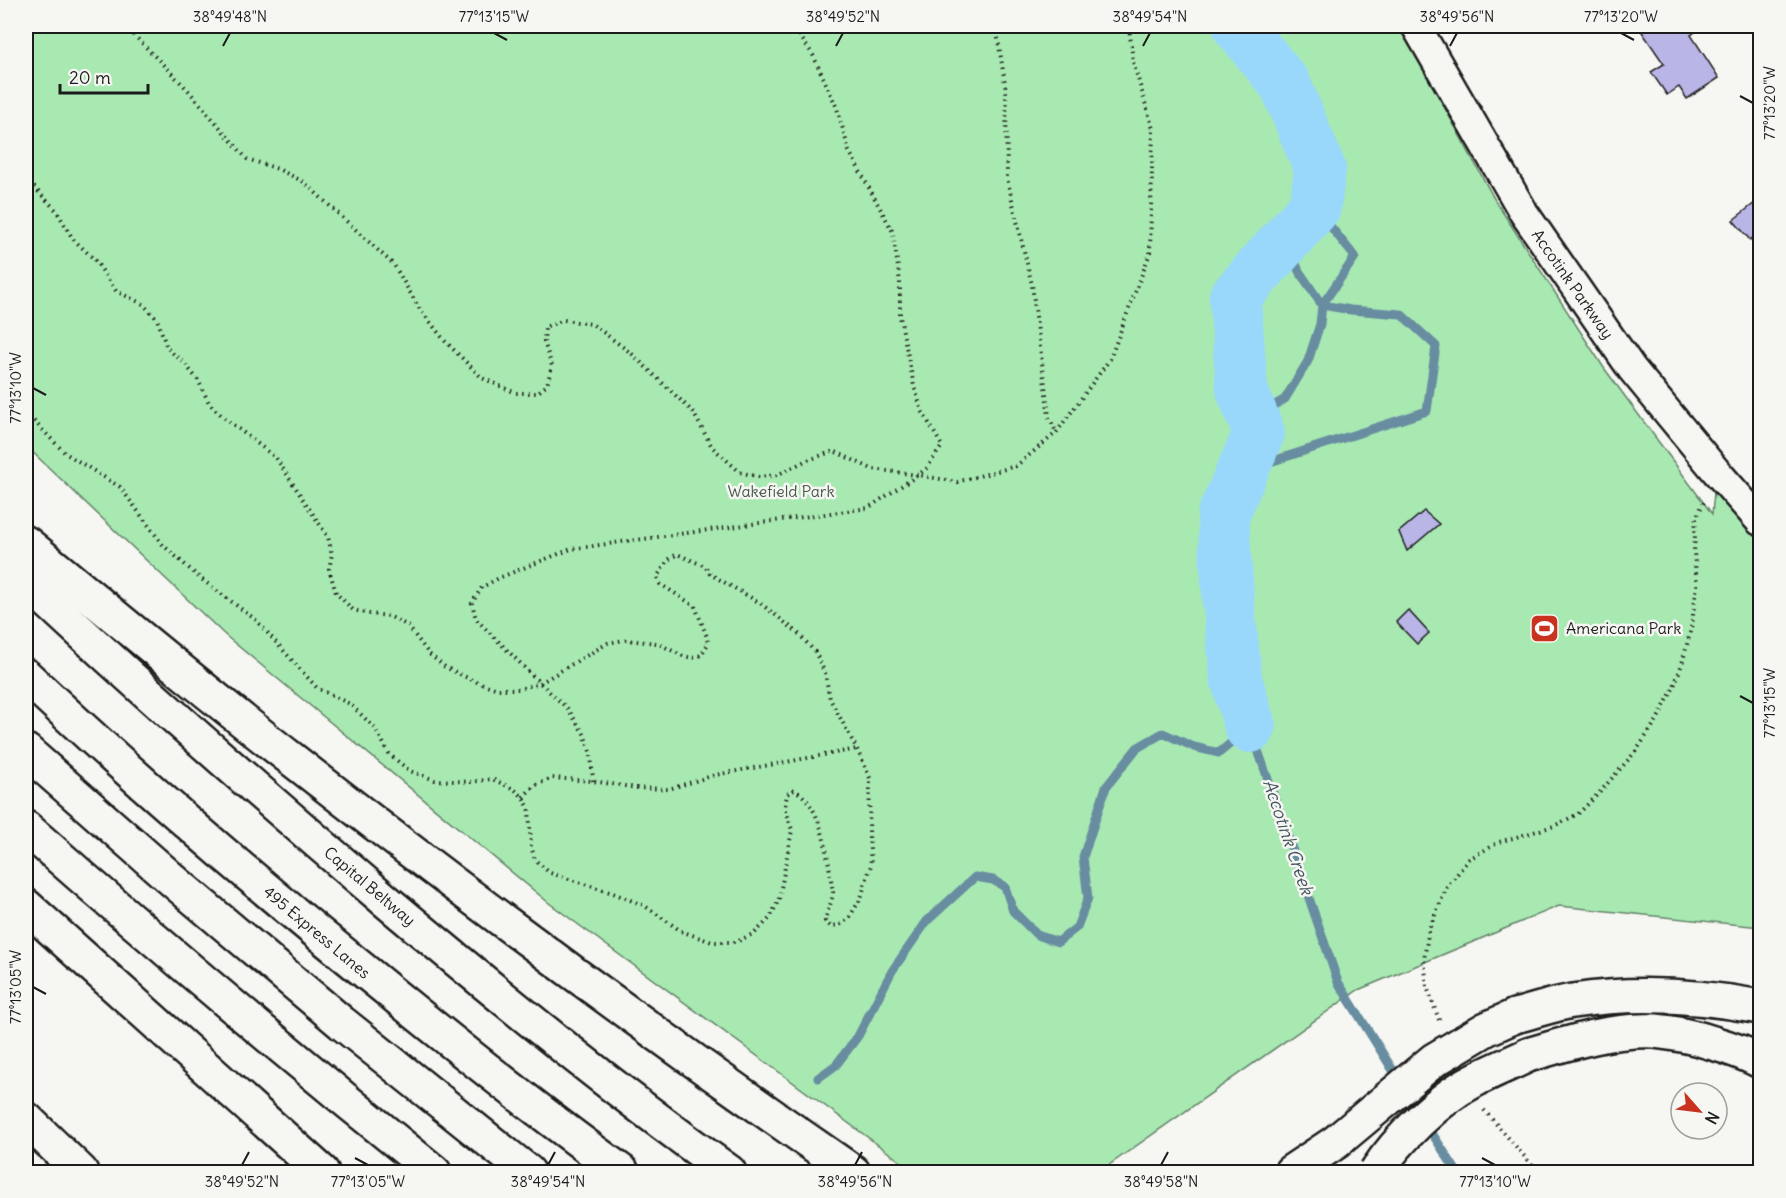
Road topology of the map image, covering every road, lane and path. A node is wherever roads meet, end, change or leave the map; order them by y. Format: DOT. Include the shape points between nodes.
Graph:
graph roads {
  1 [pos="125,26"];
  2 [pos="793,26"];
  3 [pos="996,26"];
  4 [pos="1129,26"];
  5 [pos="1416,26"];
  6 [pos="26,159"];
  7 [pos="26,413"];
  8 [pos="1056,433"];
  9 [pos="1716,471"];
  10 [pos="918,475"];
  11 [pos="1761,521"];
  12 [pos="26,543"];
  13 [pos="26,582"];
  14 [pos="26,676"];
  15 [pos="540,683"];
  16 [pos="857,748"];
  17 [pos="26,751"];
  18 [pos="593,781"];
  19 [pos="523,797"];
  20 [pos="26,828"];
  21 [pos="26,906"];
  22 [pos="1761,1007"];
  23 [pos="1441,1024"];
  24 [pos="1761,1061"];
  25 [pos="1481,1104"];
  26 [pos="26,1119"];
  27 [pos="81,1173"];
  28 [pos="322,1173"];
  29 [pos="434,1173"];
  30 [pos="528,1173"];
  31 [pos="622,1173"];
  32 [pos="729,1173"];
  33 [pos="855,1173"];
  34 [pos="1291,1173"];
  35 [pos="1376,1173"];
  36 [pos="1538,1173"];
  1 -- 10 [label="path" via="188,90 247,159 304,182 394,265 418,308 482,378 516,393 537,393 547,385 552,366 544,342 545,327 564,320 592,324 631,353 693,412 712,447 740,472 759,477 777,474 834,450 872,468"];
  2 -- 10 [label="path" via="813,55 837,108 849,151 893,232 900,317 914,386 922,411 942,446"];
  3 -- 8 [label="path" via="1006,90 1007,178 1032,285 1049,417"];
  4 -- 8 [label="path" via="1133,62 1153,129 1150,254 1110,359"];
  5 -- 9 [label="street, Accotink Parkway" via="1524,213 1632,369"];
  6 -- 15 [label="path" via="29,182 56,210 73,239 95,260 116,291 143,304 157,319 167,348 198,380 209,403 276,458 328,537 332,554 329,569 336,593 353,610 389,616 408,626 429,654 474,681 498,689"];
  7 -- 19 [label="path" via="65,453 120,487 163,545 256,620 317,688 350,704 375,728 390,756 410,771 435,780 492,779"];
  8 -- 10 [label="path" via="1016,466 957,482"];
  9 -- 11 [label="street, Accotink Parkway"];
  9 -- 23 [label="path" via="1696,518 1697,585 1691,629 1668,699 1636,751 1578,814 1554,826 1499,842 1469,859 1447,886 1429,929 1424,959 1427,987"];
  10 -- 15 [label="path" via="868,508 571,549 482,587 472,603 476,619"];
  12 -- 33 [label="main road" via="429,866 747,1100"];
  13 -- 32 [label="main road, Capital Beltway" via="206,747 437,943"];
  14 -- 31 [label="main road, 495 Express Lanes" via="170,809 328,942"];
  15 -- 16 [label="path" via="608,643 625,640 657,642 693,658 701,655 708,645 695,606 660,584 657,577 677,554 705,566 710,574 760,603 797,632 815,652 825,673 830,699"];
  15 -- 18 [label="path" via="568,709 584,734 591,754"];
  16 -- 18 [label="path" via="669,789"];
  16 -- 19 [label="path" via="870,778 871,865 861,898 849,918 840,925 830,926 825,921 833,892 821,829 811,803 794,790 787,795 785,807 792,830 779,898 770,918 755,933 736,942 712,942 681,931 645,906 550,873 535,860 529,808"];
  17 -- 30 [label="main road" via="237,935"];
  18 -- 19 [label="path" via="552,778 534,786"];
  20 -- 29 [label="main road" via="288,1054"];
  21 -- 28 [label="main road"];
  22 -- 34 [label="main road, bridge" via="1690,996 1613,996 1572,1001 1515,1016 1434,1060"];
  24 -- 35 [label="main road, bridge" via="1698,1038 1654,1031 1572,1042 1528,1055 1471,1082 1402,1139"];
  25 -- 36 [label="path"];
  26 -- 27 [label="main road"];
}
